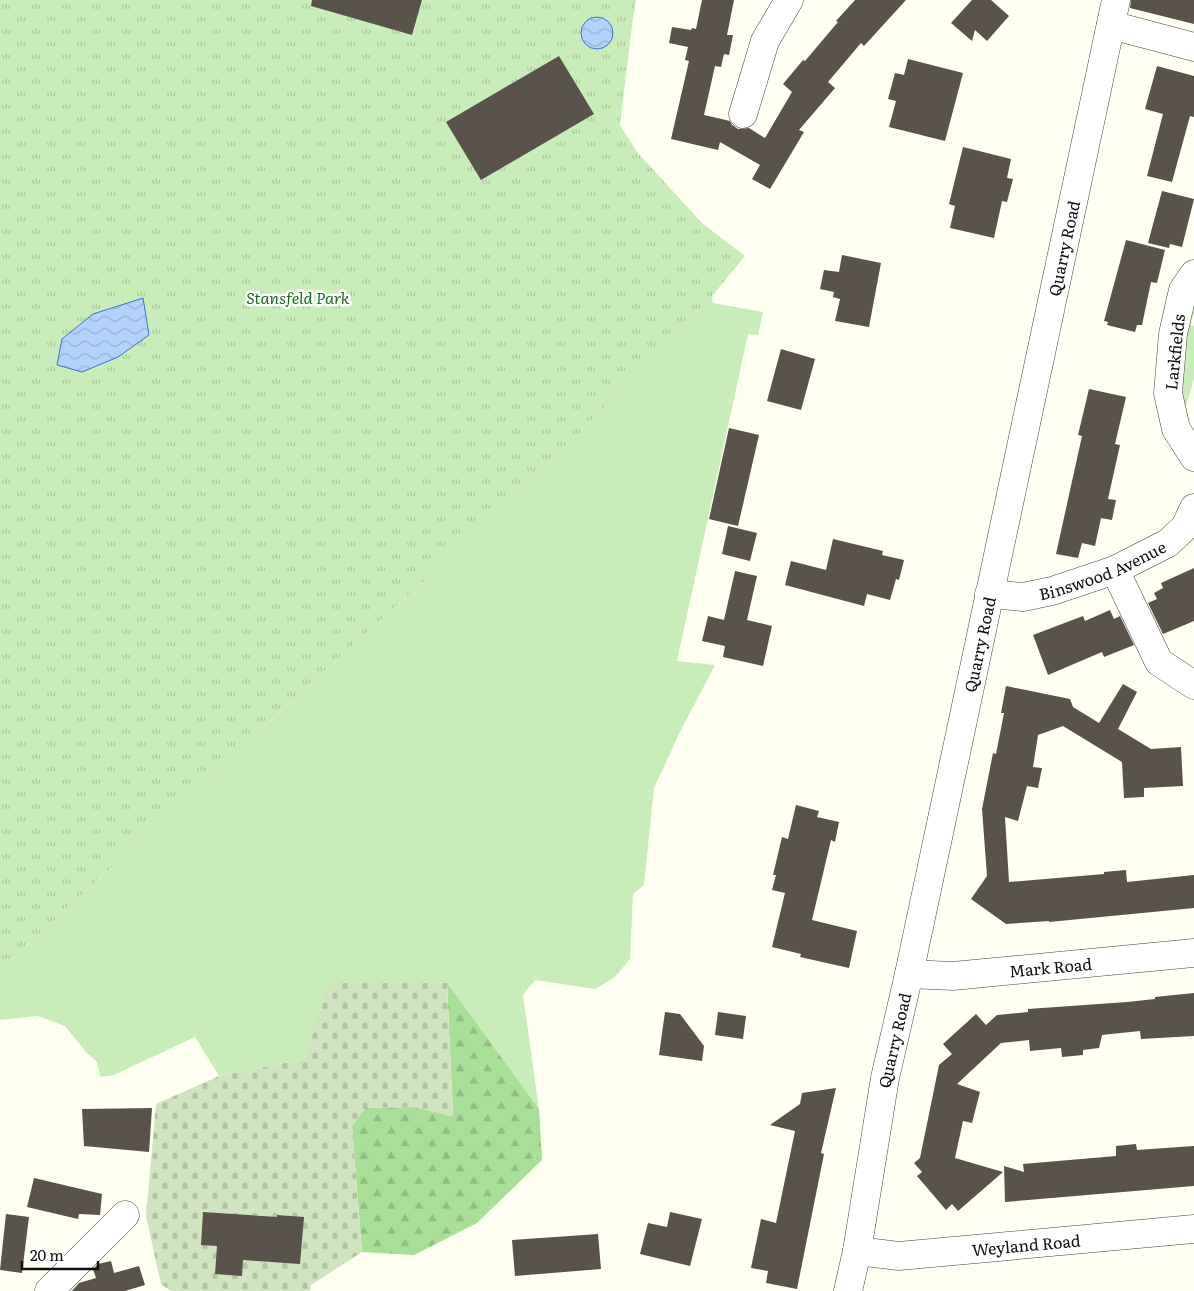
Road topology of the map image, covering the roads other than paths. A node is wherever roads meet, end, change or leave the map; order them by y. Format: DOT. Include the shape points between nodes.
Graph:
graph roads {
  1 [pos="789,0"];
  2 [pos="1114,13"];
  3 [pos="1194,47"];
  4 [pos="743,114"];
  5 [pos="1194,274"];
  6 [pos="1194,457"];
  7 [pos="1194,508"];
  8 [pos="1116,570"];
  9 [pos="989,594"];
  10 [pos="1194,685"];
  11 [pos="1194,953"];
  12 [pos="909,974"];
  13 [pos="125,1215"];
  14 [pos="1194,1229"];
  15 [pos="858,1251"];
  16 [pos="49,1291"];
  17 [pos="848,1291"];
  1 -- 4 [label="street" via="765,41"];
  2 -- 3 [label="street"];
  2 -- 9 [label="street, Quarry Road"];
  5 -- 6 [label="street, Larkfields" via="1184,290 1173,334 1168,392 1176,430"];
  7 -- 8 [label="street, Binswood Avenue" via="1185,527 1168,543"];
  8 -- 9 [label="street, Binswood Avenue" via="1052,591 1023,596"];
  8 -- 10 [label="street" via="1158,662"];
  9 -- 12 [label="street, Quarry Road"];
  11 -- 12 [label="street, Mark Road" via="953,976"];
  12 -- 15 [label="street, Quarry Road" via="885,1078"];
  13 -- 16 [label="street"];
  14 -- 15 [label="street, Weyland Road" via="899,1256"];
  15 -- 17 [label="street, Quarry Road"];
}
